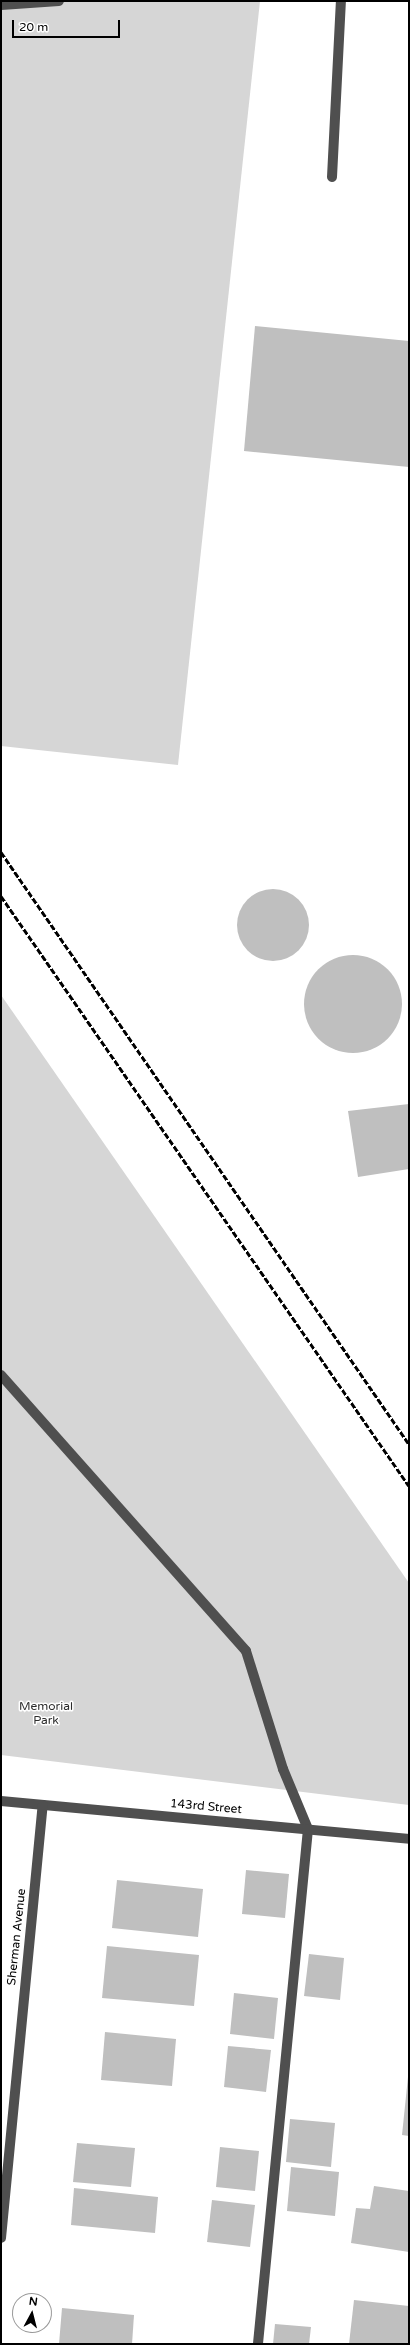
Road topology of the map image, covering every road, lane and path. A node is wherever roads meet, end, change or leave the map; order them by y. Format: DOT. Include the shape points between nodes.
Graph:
graph roads {
  1 [pos="59,1"];
  2 [pos="341,1"];
  3 [pos="1,5"];
  4 [pos="332,177"];
  5 [pos="1,1375"];
  6 [pos="1,1801"];
  7 [pos="43,1805"];
  8 [pos="308,1829"];
  9 [pos="409,1839"];
  10 [pos="1,2238"];
  11 [pos="258,2344"];
  1 -- 3 [label="street"];
  2 -- 4 [label="street"];
  5 -- 8 [label="street" via="246,1651 282,1769"];
  6 -- 7 [label="street, 143rd Street"];
  7 -- 8 [label="street, 143rd Street"];
  7 -- 10 [label="street, Sherman Avenue"];
  8 -- 9 [label="street, 143rd Street"];
  8 -- 11 [label="street"];
}
